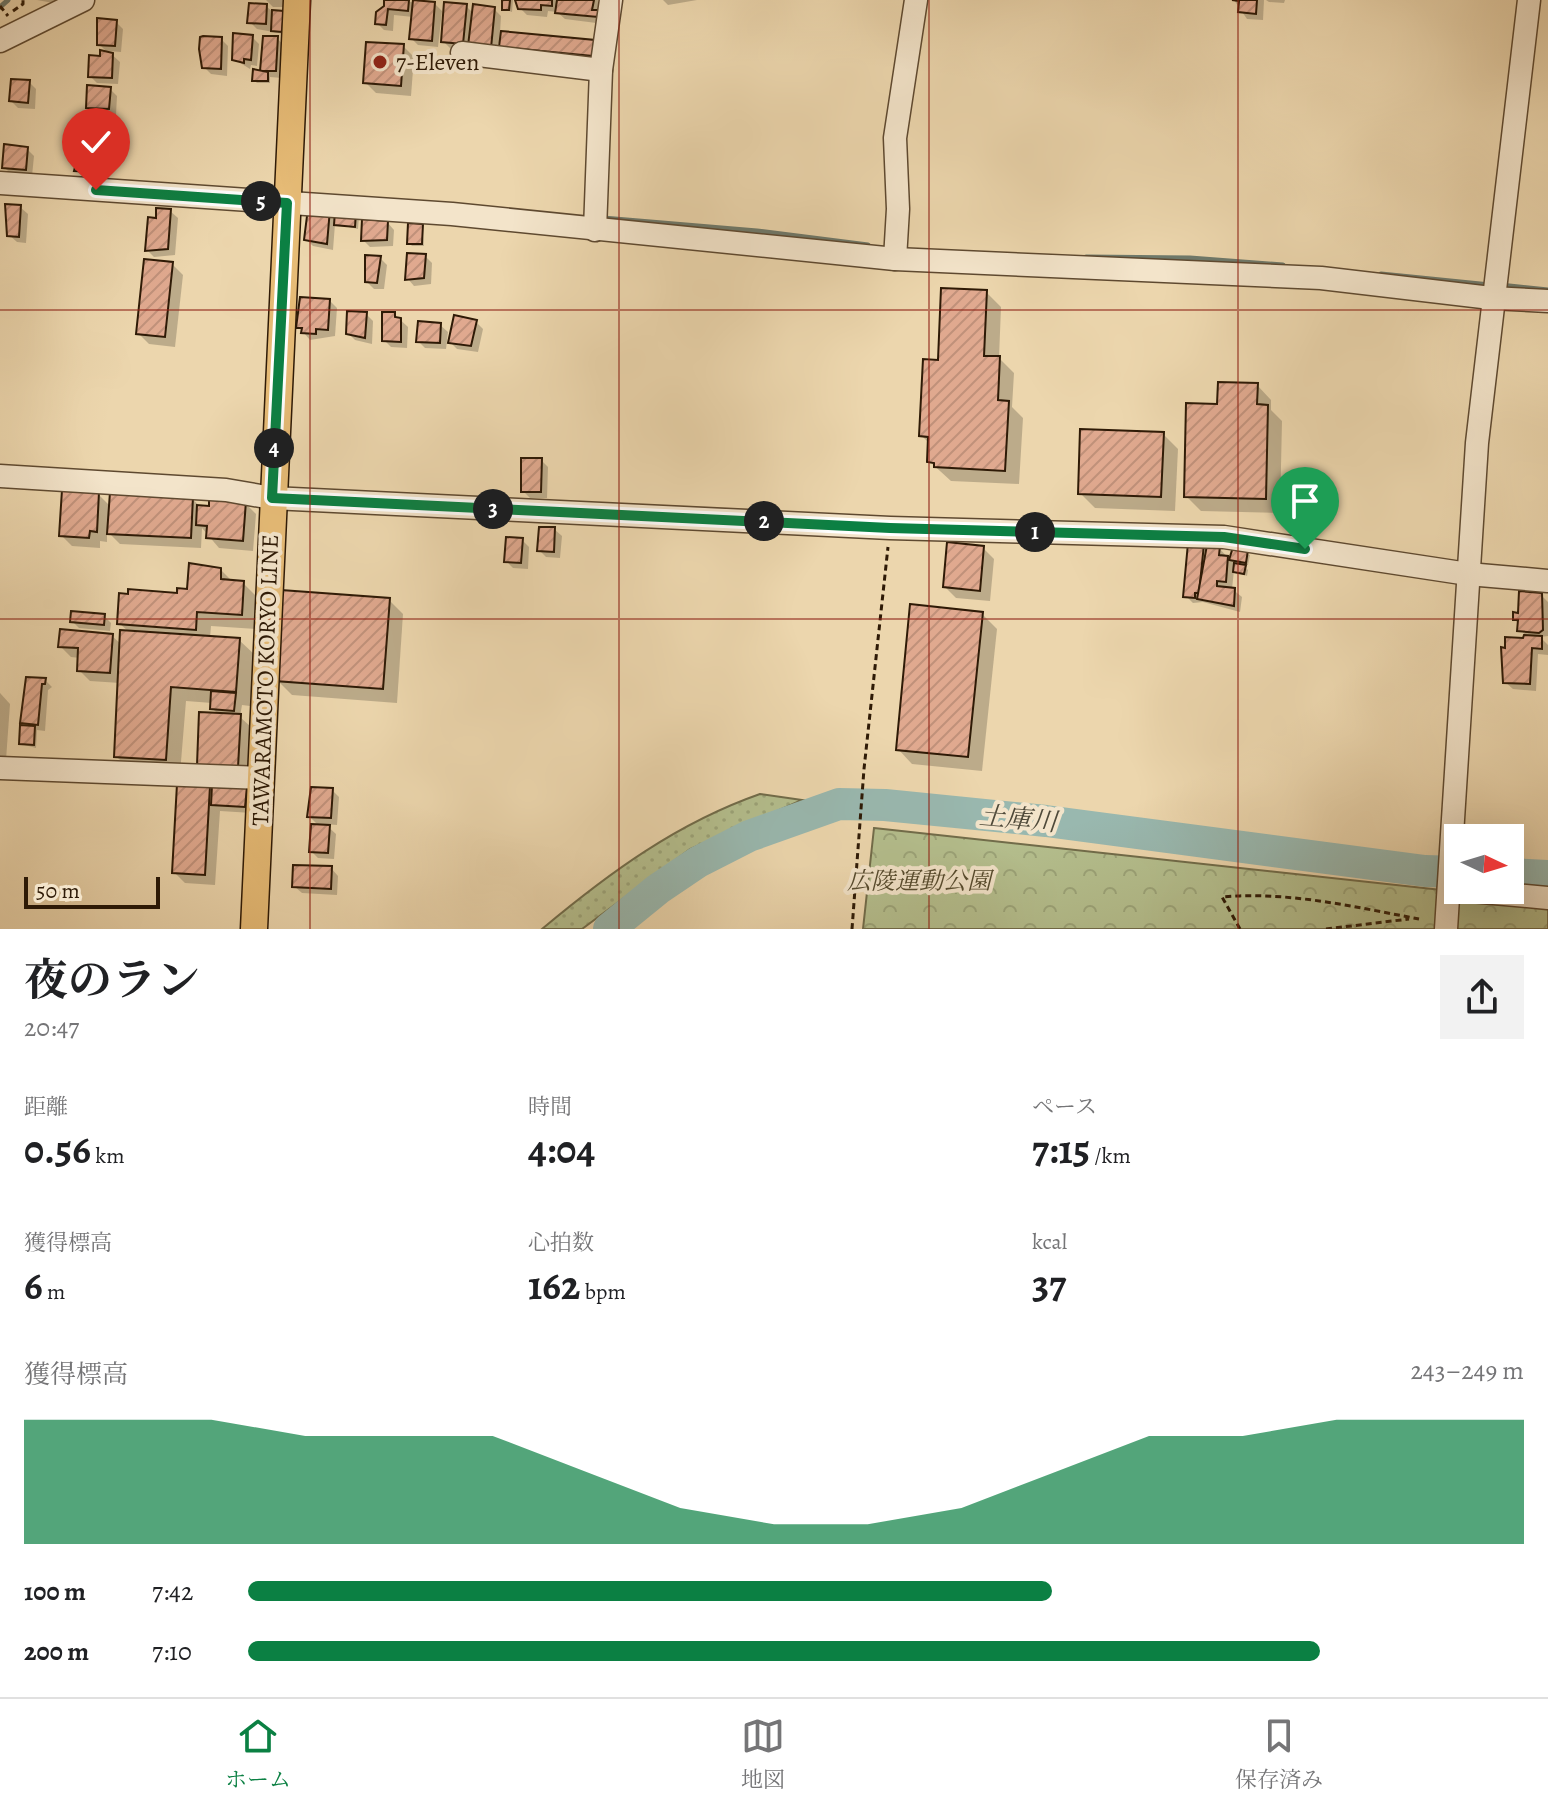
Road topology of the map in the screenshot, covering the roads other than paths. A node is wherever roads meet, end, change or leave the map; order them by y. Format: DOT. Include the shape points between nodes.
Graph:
graph roads {
  1 [pos="83,0"];
  2 [pos="297,0"];
  3 [pos="611,0"];
  4 [pos="916,0"];
  5 [pos="1529,0"];
  6 [pos="0,41"];
  7 [pos="462,53"];
  8 [pos="601,70"];
  9 [pos="0,183"];
  10 [pos="287,203"];
  11 [pos="596,221"];
  12 [pos="895,250"];
  13 [pos="1491,298"];
  14 [pos="1548,301"];
  15 [pos="0,476"];
  16 [pos="272,498"];
  17 [pos="1468,574"];
  18 [pos="1548,581"];
  19 [pos="0,768"];
  20 [pos="261,778"];
  21 [pos="1454,824"];
  22 [pos="1524,896"];
  23 [pos="1548,898"];
  24 [pos="1448,904"];
  25 [pos="254,929"];
  26 [pos="1446,929"];
  1 -- 6 [label="street"];
  2 -- 10 [label="main road, TAWARAMOTO KORYO LINE"];
  3 -- 8 [label="street"];
  4 -- 12 [label="street" via="895,138"];
  5 -- 13 [label="street"];
  7 -- 8 [label="street"];
  8 -- 11 [label="street"];
  9 -- 10 [label="street"];
  10 -- 11 [label="street"];
  10 -- 16 [label="main road, TAWARAMOTO KORYO LINE"];
  11 -- 12 [label="street" via="680,234"];
  12 -- 13 [label="street" via="1306,277"];
  13 -- 14 [label="street"];
  13 -- 17 [label="street"];
  15 -- 16 [label="street" via="226,490"];
  16 -- 17 [label="street" via="890,528 1224,537"];
  16 -- 20 [label="main road, TAWARAMOTO KORYO LINE"];
  17 -- 18 [label="street"];
  17 -- 21 [label="street"];
  19 -- 20 [label="street"];
  20 -- 25 [label="main road, TAWARAMOTO KORYO LINE"];
  22 -- 23 [label="street"];
  24 -- 26 [label="street"];
}
